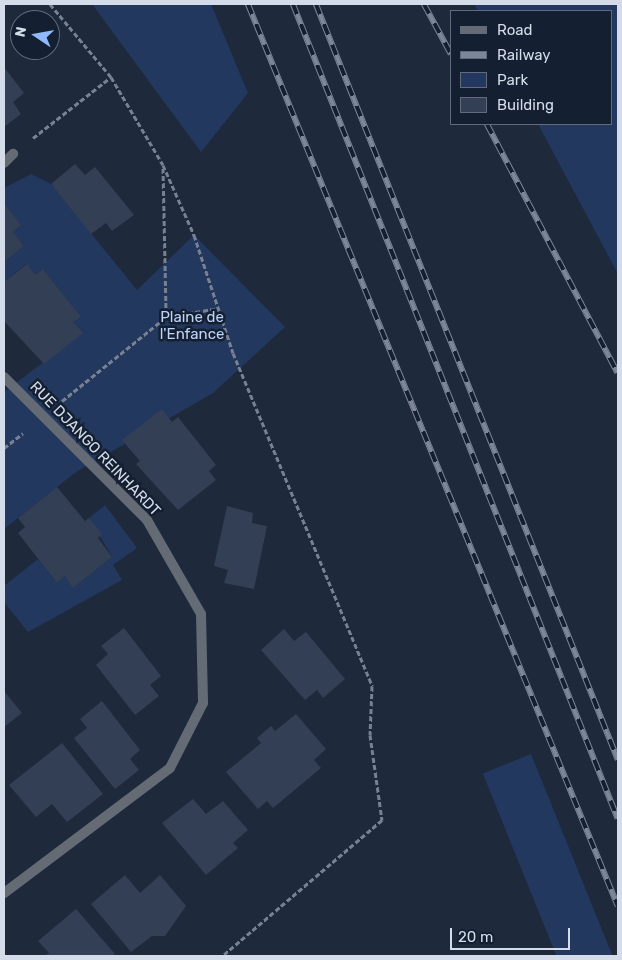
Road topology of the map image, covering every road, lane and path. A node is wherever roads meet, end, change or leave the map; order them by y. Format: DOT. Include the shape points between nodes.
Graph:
graph roads {
  1 [pos="50,4"];
  2 [pos="111,77"];
  3 [pos="13,154"];
  4 [pos="4,163"];
  5 [pos="163,165"];
  6 [pos="219,308"];
  7 [pos="166,317"];
  8 [pos="4,377"];
  9 [pos="43,416"];
  10 [pos="4,448"];
  11 [pos="4,893"];
  12 [pos="222,956"];
  1 -- 2 [label="path"];
  2 -- 3 [label="path"];
  2 -- 5 [label="path"];
  3 -- 4 [label="street"];
  5 -- 6 [label="path"];
  5 -- 7 [label="path"];
  6 -- 7 [label="path"];
  6 -- 12 [label="path" via="233,353 372,686 370,735 382,820"];
  7 -- 9 [label="path"];
  8 -- 9 [label="street, RUE DJANGO REINHARDT"];
  9 -- 10 [label="path"];
  9 -- 11 [label="street, RUE DJANGO REINHARDT" via="147,520 201,614 203,703 170,768"];
}
